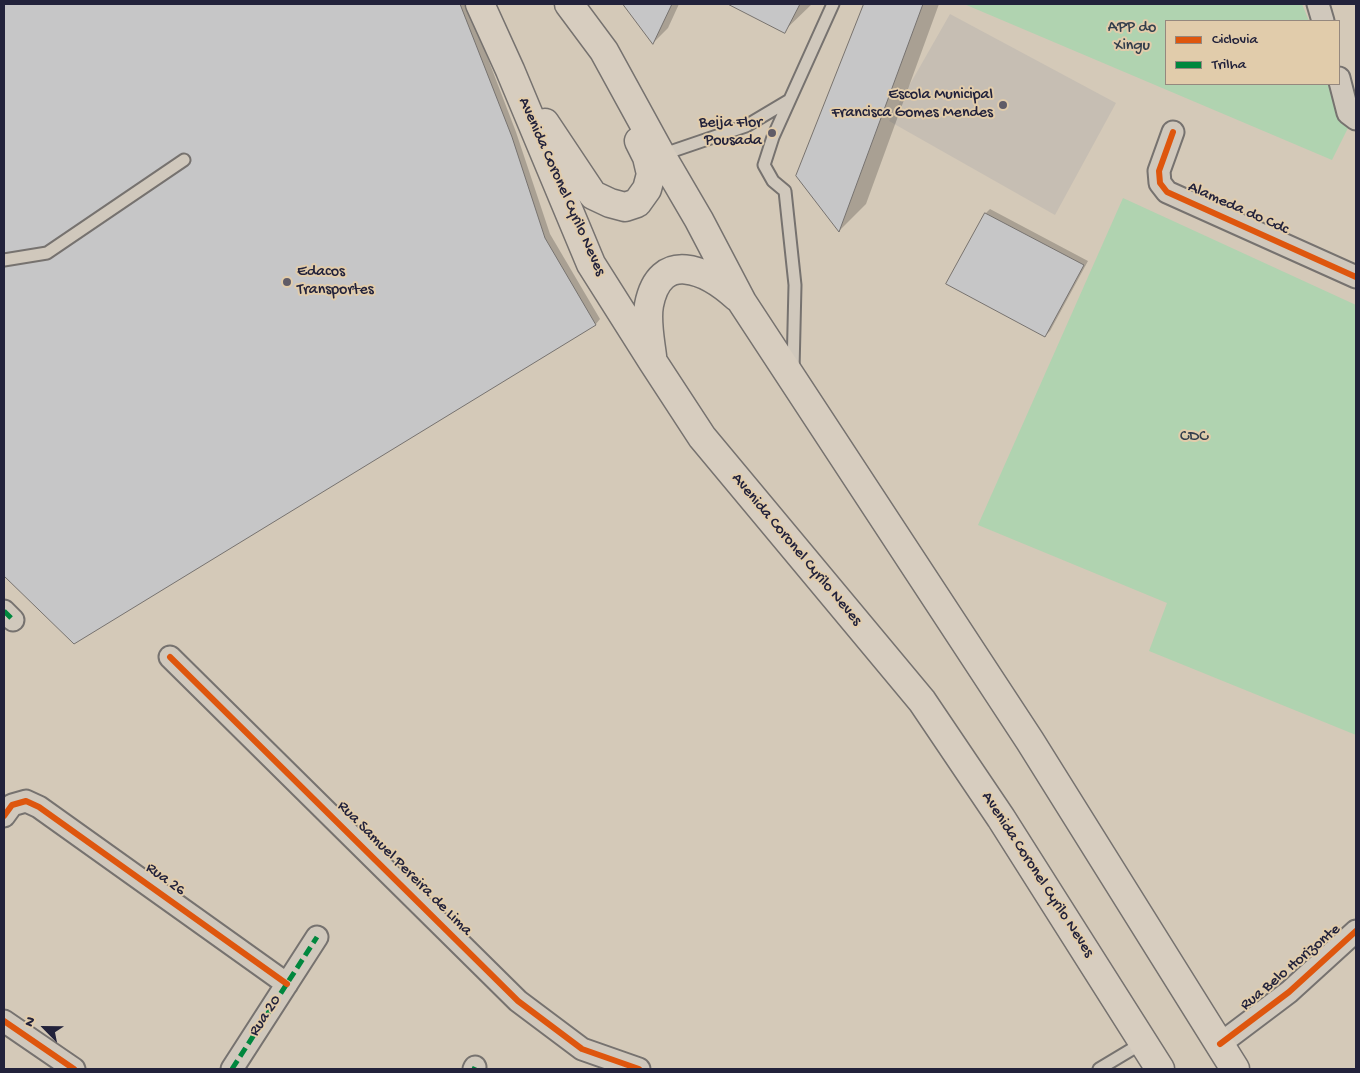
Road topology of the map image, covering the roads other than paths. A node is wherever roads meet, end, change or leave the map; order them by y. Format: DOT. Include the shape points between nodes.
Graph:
graph roads {
  1 [pos="480,4"];
  2 [pos="569,4"];
  3 [pos="833,4"];
  4 [pos="1318,4"];
  5 [pos="1323,20"];
  6 [pos="604,51"];
  7 [pos="510,70"];
  8 [pos="1340,82"];
  9 [pos="788,101"];
  10 [pos="1356,118"];
  11 [pos="1173,132"];
  12 [pos="660,155"];
  13 [pos="184,160"];
  14 [pos="4,260"];
  15 [pos="1356,277"];
  16 [pos="742,302"];
  17 [pos="652,362"];
  18 [pos="793,379"];
  19 [pos="170,657"];
  20 [pos="4,816"];
  21 [pos="1356,931"];
  22 [pos="317,937"];
  23 [pos="287,984"];
  24 [pos="4,1021"];
  25 [pos="1144,1042"];
  26 [pos="1220,1044"];
  27 [pos="74,1069"];
  28 [pos="232,1069"];
  29 [pos="639,1069"];
  30 [pos="1099,1069"];
  31 [pos="1160,1069"];
  32 [pos="1235,1069"];
  1 -- 7 [label="highway, Avenida Coronel Cyrilo Neves"];
  2 -- 6 [label="highway"];
  3 -- 9 [label="lane"];
  4 -- 5 [label="street"];
  6 -- 7 [label="highway" via="623,108 651,174 647,189 637,203 625,207 594,196"];
  6 -- 12 [label="highway"];
  7 -- 17 [label="highway, Avenida Coronel Cyrilo Neves" via="591,264"];
  8 -- 10 [label="street" via="1348,113"];
  9 -- 12 [label="lane" via="746,126"];
  9 -- 18 [label="lane" via="764,165 773,181 785,191 795,286"];
  11 -- 15 [label="street, Alameda do Cdc" via="1159,171 1160,183 1168,192"];
  12 -- 16 [label="highway"];
  13 -- 14 [label="lane" via="46,253"];
  16 -- 17 [label="highway" via="722,284 695,270 672,271 660,278 648,307"];
  16 -- 18 [label="highway"];
  17 -- 25 [label="highway, Avenida Coronel Cyrilo Neves" via="702,437 922,701"];
  18 -- 26 [label="highway" via="1030,741"];
  19 -- 29 [label="street, Rua Samuel Pereira de Lima" via="518,1001 582,1049"];
  20 -- 23 [label="street, Rua 26" via="12,805 26,801 39,806"];
  21 -- 26 [label="street, Rua Belo Horizonte" via="1290,992"];
  22 -- 23 [label="street, Rua 20"];
  23 -- 28 [label="street, Rua 20"];
  24 -- 27 [label="street"];
  25 -- 30 [label="lane"];
  25 -- 31 [label="highway, Avenida Coronel Cyrilo Neves"];
  26 -- 32 [label="highway"];
}
